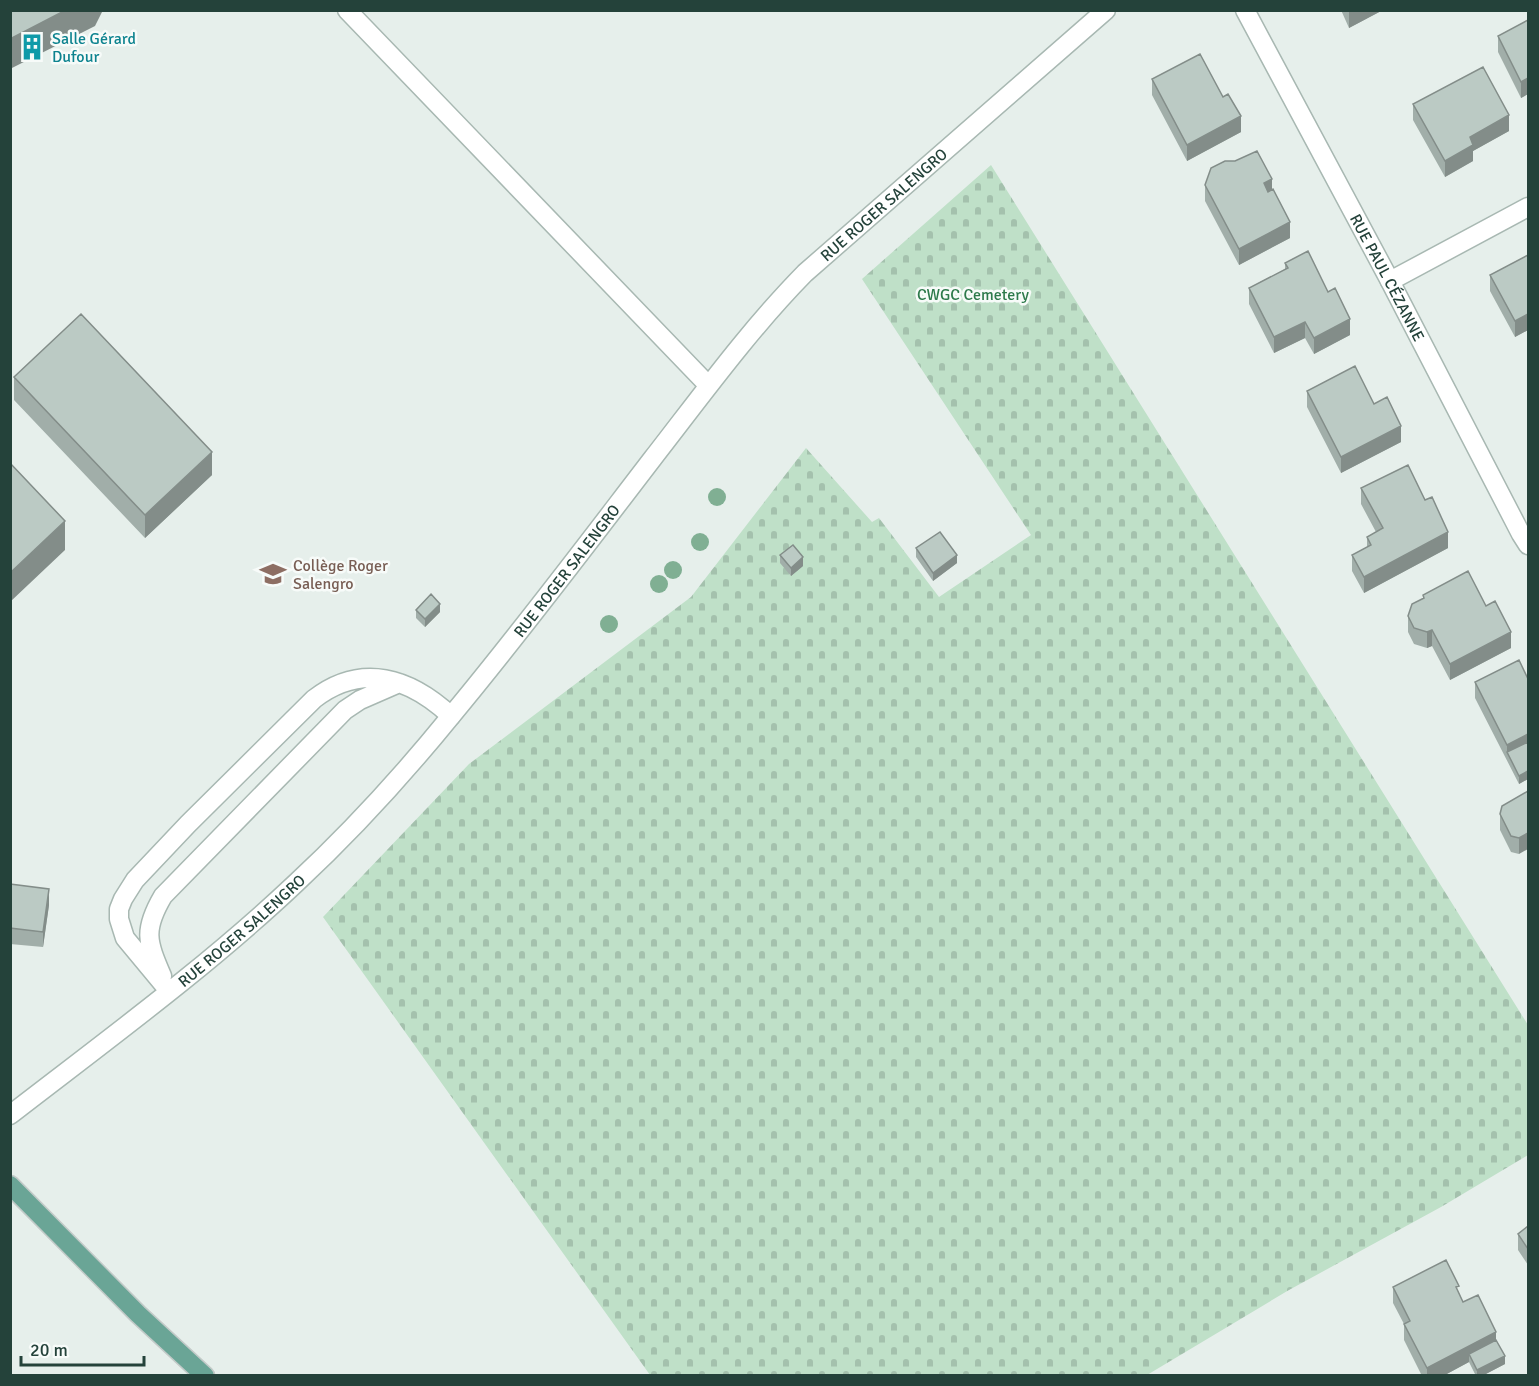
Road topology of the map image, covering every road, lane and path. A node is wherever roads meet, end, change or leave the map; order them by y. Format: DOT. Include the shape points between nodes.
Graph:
graph roads {
  1 [pos="347,10"];
  2 [pos="1106,10"];
  3 [pos="1245,10"];
  4 [pos="1528,207"];
  5 [pos="1390,281"];
  6 [pos="708,385"];
  7 [pos="1528,545"];
  8 [pos="399,683"];
  9 [pos="452,716"];
  10 [pos="168,991"];
  11 [pos="10,1115"];
  12 [pos="10,1185"];
  13 [pos="205,1376"];
  1 -- 6 [label="street"];
  2 -- 6 [label="street, RUE ROGER SALENGRO" via="805,273"];
  3 -- 5 [label="street, RUE PAUL CÉZANNE"];
  4 -- 5 [label="street"];
  5 -- 7 [label="street, RUE PAUL CÉZANNE"];
  6 -- 9 [label="street, RUE ROGER SALENGRO"];
  8 -- 9 [label="street" via="427,696"];
  8 -- 10 [label="street" via="360,699 345,710 163,896 149,936"];
  8 -- 10 [label="street" via="358,678 324,691 135,880 119,909 120,928"];
  9 -- 10 [label="street, RUE ROGER SALENGRO" via="327,854"];
  10 -- 11 [label="street, RUE ROGER SALENGRO"];
  12 -- 13 [label="main road"];
}
